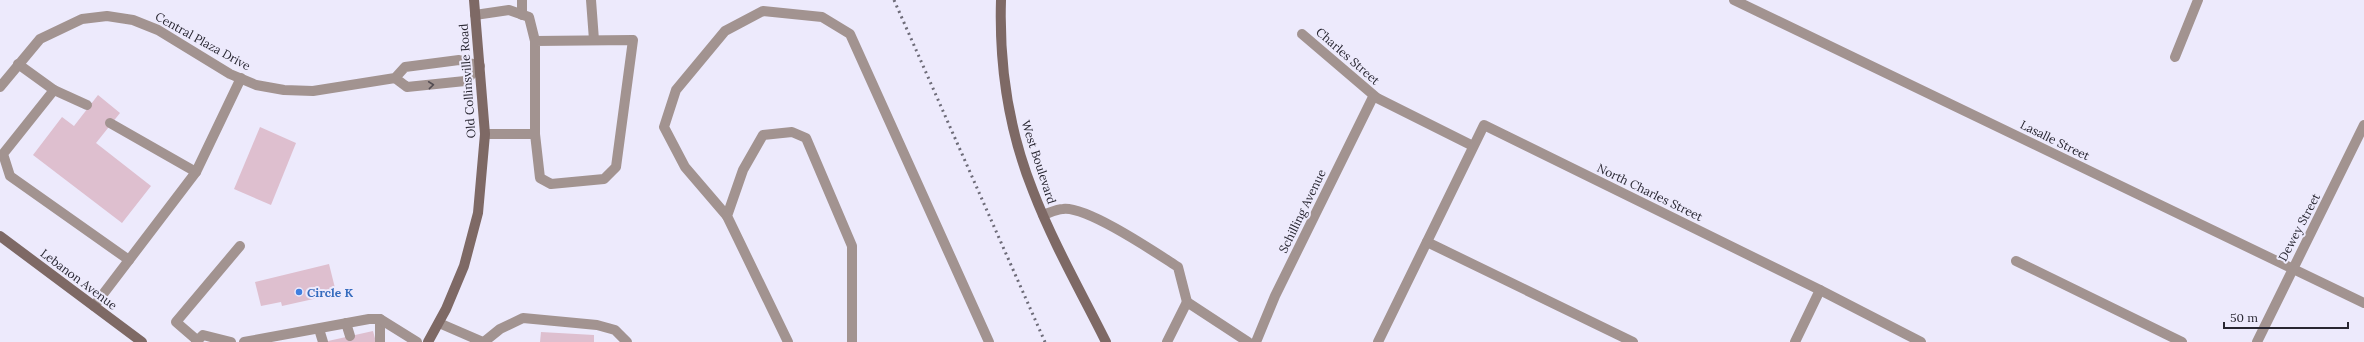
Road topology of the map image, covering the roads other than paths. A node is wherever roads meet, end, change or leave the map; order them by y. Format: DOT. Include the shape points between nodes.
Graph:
graph roads {
  1 [pos="474,0"];
  2 [pos="522,0"];
  3 [pos="591,0"];
  4 [pos="1001,0"];
  5 [pos="1734,0"];
  6 [pos="2198,0"];
  7 [pos="475,15"];
  8 [pos="522,15"];
  9 [pos="1302,34"];
  10 [pos="594,40"];
  11 [pos="535,41"];
  12 [pos="2175,57"];
  13 [pos="18,64"];
  14 [pos="480,66"];
  15 [pos="241,78"];
  16 [pos="395,78"];
  17 [pos="0,87"];
  18 [pos="54,90"];
  19 [pos="1377,98"];
  20 [pos="87,105"];
  21 [pos="110,123"];
  22 [pos="2364,125"];
  23 [pos="485,134"];
  24 [pos="535,134"];
  25 [pos="1473,146"];
  26 [pos="196,172"];
  27 [pos="1043,215"];
  28 [pos="728,216"];
  29 [pos="0,236"];
  30 [pos="1426,242"];
  31 [pos="240,246"];
  32 [pos="129,260"];
  33 [pos="2016,261"];
  34 [pos="2292,269"];
  35 [pos="1820,290"];
  36 [pos="1187,302"];
  37 [pos="2364,303"];
  38 [pos="94,306"];
  39 [pos="380,319"];
  40 [pos="439,322"];
  41 [pos="346,323"];
  42 [pos="320,329"];
  43 [pos="350,336"];
  44 [pos="296,338"];
  45 [pos="272,340"];
  46 [pos="197,341"];
  47 [pos="142,342"];
  48 [pos="231,342"];
  49 [pos="249,342"];
  50 [pos="323,342"];
  51 [pos="380,342"];
  52 [pos="417,342"];
  53 [pos="428,342"];
  54 [pos="483,342"];
  55 [pos="627,342"];
  56 [pos="788,342"];
  57 [pos="852,342"];
  58 [pos="989,342"];
  59 [pos="1106,342"];
  60 [pos="1167,342"];
  61 [pos="1248,342"];
  62 [pos="1256,342"];
  63 [pos="1378,342"];
  64 [pos="1633,342"];
  65 [pos="1795,342"];
  66 [pos="1921,342"];
  67 [pos="2182,342"];
  68 [pos="2257,342"];
  1 -- 7 [label="street, Old Collinsville Road"];
  2 -- 8 [label="street"];
  3 -- 10 [label="street"];
  4 -- 27 [label="street, West Boulevard" via="1002,46 1010,109 1024,164"];
  5 -- 34 [label="street, Lasalle Street"];
  6 -- 12 [label="street"];
  7 -- 8 [label="street" via="509,10"];
  7 -- 14 [label="street, Old Collinsville Road"];
  8 -- 11 [label="street" via="529,18"];
  9 -- 19 [label="street, Charles Street"];
  10 -- 11 [label="street"];
  10 -- 24 [label="street" via="633,40 616,167 604,179 552,184 540,178"];
  11 -- 24 [label="street"];
  13 -- 15 [label="street, Central Plaza Drive" via="40,38 82,19 107,16 133,20 158,30"];
  13 -- 17 [label="street, Central Plaza Drive"];
  13 -- 18 [label="street"];
  14 -- 16 [label="street, Central Plaza Drive" via="459,60 405,67"];
  16 -- 14 [label="street, one-way" via="408,87 465,82"];
  14 -- 23 [label="street, Old Collinsville Road"];
  15 -- 16 [label="street, Central Plaza Drive" via="256,85 312,91"];
  15 -- 26 [label="street"];
  18 -- 20 [label="street"];
  18 -- 32 [label="street" via="3,154 10,176"];
  19 -- 25 [label="street"];
  19 -- 62 [label="street, Schilling Avenue" via="1373,97 1275,296"];
  21 -- 26 [label="street"];
  22 -- 34 [label="street, Dewey Street"];
  23 -- 24 [label="street"];
  23 -- 40 [label="street, Old Collinsville Road" via="478,213 464,266"];
  25 -- 30 [label="street"];
  25 -- 35 [label="street, North Charles Street" via="1484,125"];
  26 -- 32 [label="street"];
  27 -- 36 [label="street" via="1064,208 1080,211 1125,234 1178,267"];
  27 -- 59 [label="street, West Boulevard"];
  28 -- 56 [label="street"];
  28 -- 57 [label="street" via="743,170 763,135 792,132 806,138 852,246"];
  28 -- 58 [label="street" via="685,167 664,127 676,90 725,31 763,11 822,17 850,34"];
  29 -- 38 [label="street, Lebanon Avenue"];
  30 -- 63 [label="street"];
  30 -- 64 [label="street"];
  31 -- 46 [label="street" via="176,322"];
  32 -- 38 [label="street"];
  33 -- 67 [label="street"];
  34 -- 37 [label="street, Lasalle Street"];
  34 -- 68 [label="street, Dewey Street"];
  35 -- 65 [label="street"];
  35 -- 66 [label="street, North Charles Street"];
  36 -- 60 [label="street"];
  36 -- 61 [label="street"];
  38 -- 47 [label="street, Lebanon Avenue"];
  39 -- 41 [label="street"];
  39 -- 51 [label="street"];
  39 -- 52 [label="street"];
  40 -- 53 [label="street, Old Collinsville Road"];
  40 -- 54 [label="street"];
  41 -- 42 [label="street"];
  41 -- 43 [label="street"];
  42 -- 44 [label="street"];
  42 -- 50 [label="street"];
  44 -- 45 [label="street"];
  45 -- 49 [label="street"];
  46 -- 48 [label="street" via="203,335"];
  54 -- 55 [label="street" via="500,329 523,318 597,325 615,330"];
}
